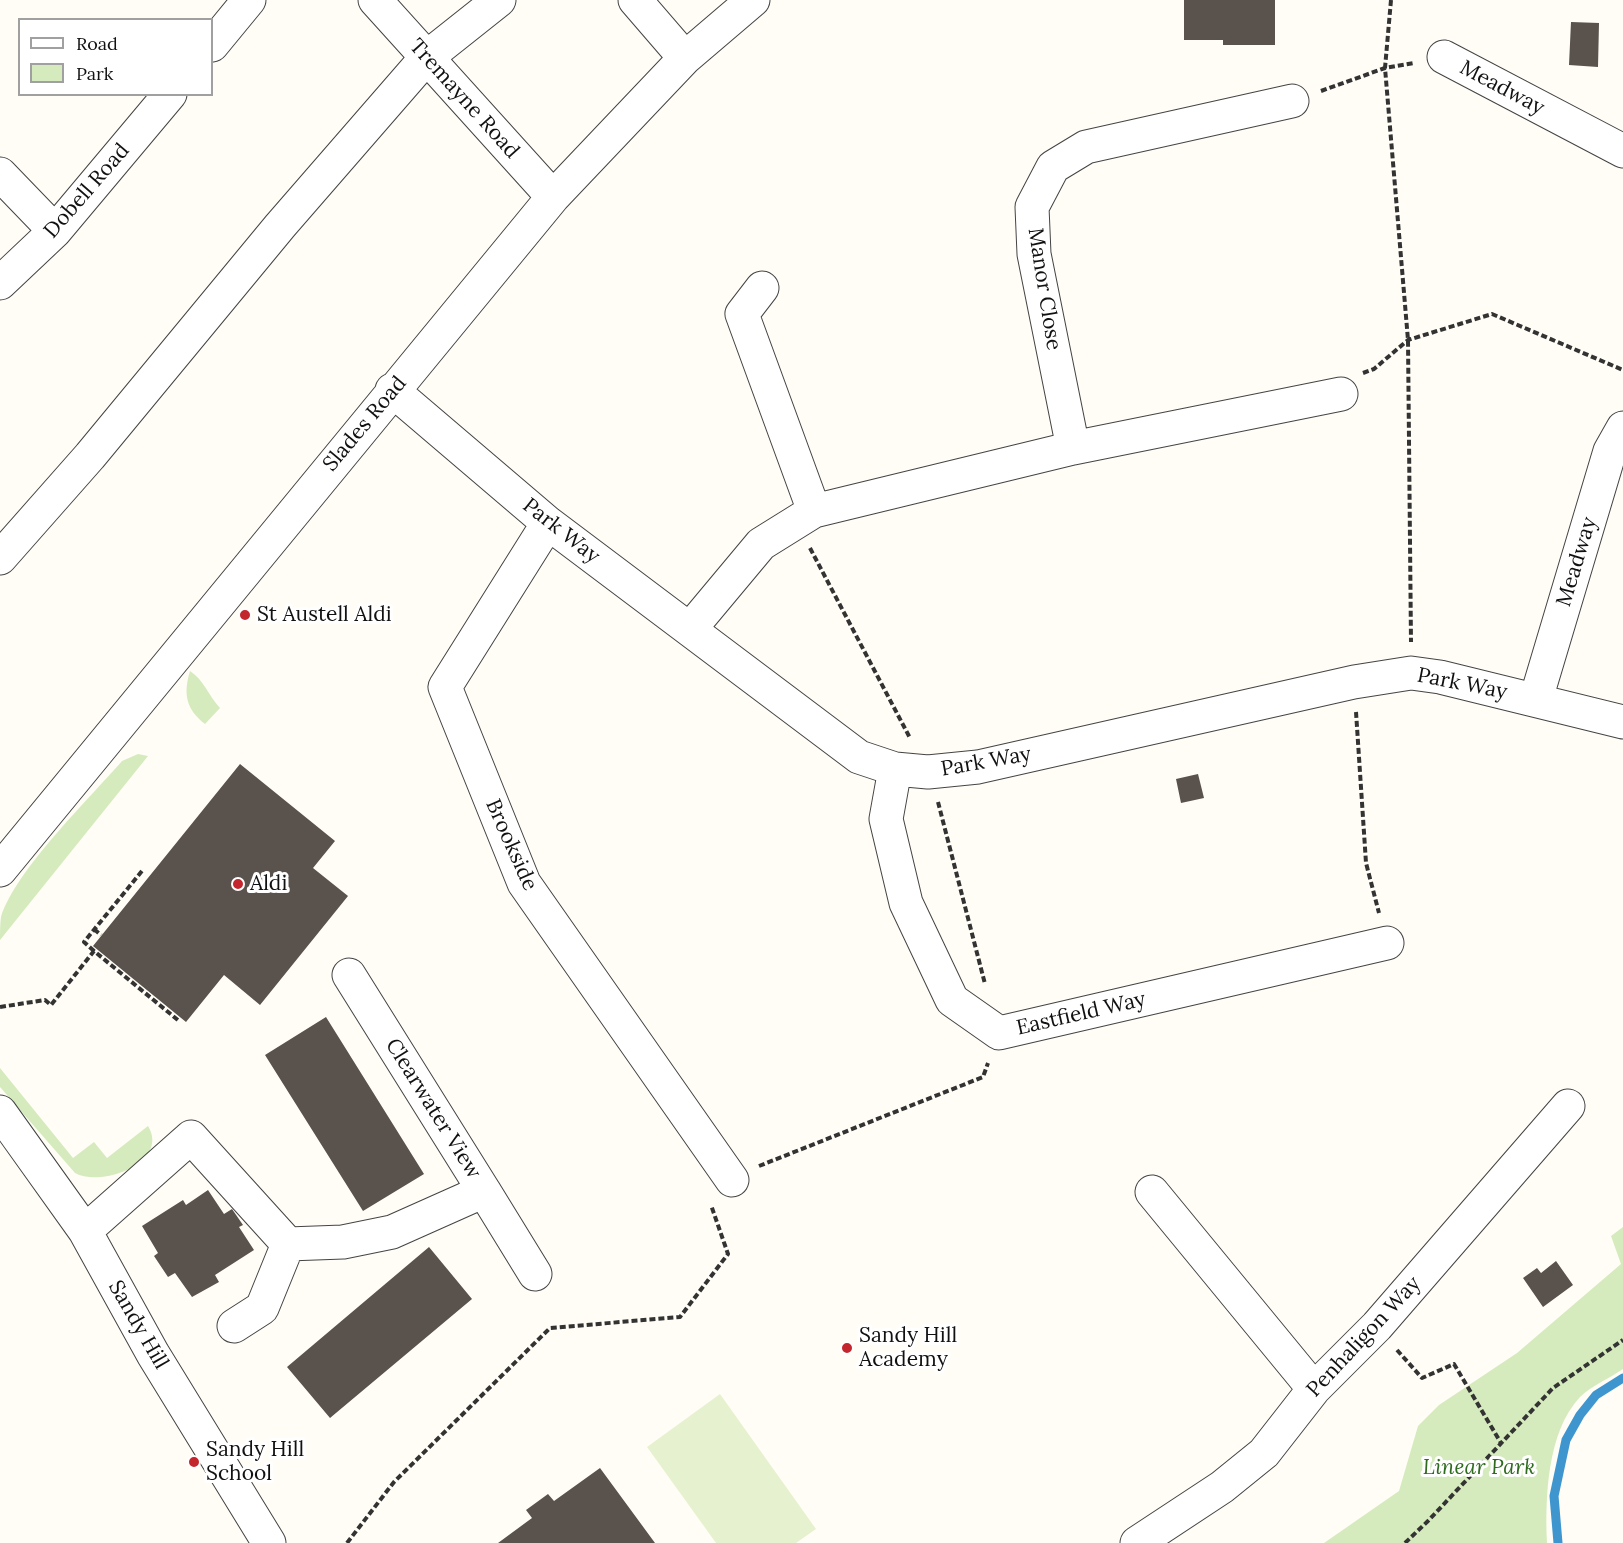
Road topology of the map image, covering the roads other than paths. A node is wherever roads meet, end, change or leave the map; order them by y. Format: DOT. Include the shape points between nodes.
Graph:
graph roads {
  1 [pos="249,0"];
  2 [pos="375,0"];
  3 [pos="499,0"];
  4 [pos="635,0"];
  5 [pos="753,0"];
  6 [pos="213,44"];
  7 [pos="1444,57"];
  8 [pos="426,58"];
  9 [pos="684,58"];
  10 [pos="168,96"];
  11 [pos="1292,101"];
  12 [pos="1623,151"];
  13 [pos="0,174"];
  14 [pos="554,198"];
  15 [pos="55,231"];
  16 [pos="0,283"];
  17 [pos="762,288"];
  18 [pos="392,390"];
  19 [pos="1341,394"];
  20 [pos="1623,428"];
  21 [pos="1073,448"];
  22 [pos="806,515"];
  23 [pos="548,522"];
  24 [pos="0,558"];
  25 [pos="690,629"];
  26 [pos="1536,699"];
  27 [pos="1623,722"];
  28 [pos="895,769"];
  29 [pos="0,870"];
  30 [pos="1387,943"];
  31 [pos="349,975"];
  32 [pos="1569,1106"];
  33 [pos="0,1112"];
  34 [pos="732,1180"];
  35 [pos="484,1191"];
  36 [pos="1152,1192"];
  37 [pos="85,1231"];
  38 [pos="288,1244"];
  39 [pos="535,1274"];
  40 [pos="234,1326"];
  41 [pos="1314,1389"];
  42 [pos="266,1542"];
  43 [pos="1137,1543"];
  1 -- 6 [label="street"];
  2 -- 8 [label="street, Tremayne Road"];
  3 -- 8 [label="street"];
  4 -- 9 [label="street"];
  5 -- 9 [label="street, Slades Road"];
  7 -- 12 [label="street, Meadway"];
  8 -- 14 [label="street, Tremayne Road"];
  8 -- 24 [label="street"];
  9 -- 14 [label="street, Slades Road"];
  10 -- 15 [label="street, Dobell Road"];
  11 -- 21 [label="street, Manor Close" via="1086,147 1053,167 1032,207 1034,254"];
  13 -- 15 [label="street"];
  14 -- 18 [label="street, Slades Road"];
  15 -- 16 [label="street, Dobell Road"];
  17 -- 22 [label="street" via="742,314"];
  18 -- 23 [label="street, Park Way"];
  18 -- 29 [label="street, Slades Road"];
  19 -- 21 [label="street"];
  20 -- 26 [label="street, Meadway" via="1610,451"];
  21 -- 22 [label="street"];
  22 -- 25 [label="street" via="760,544"];
  23 -- 25 [label="street, Park Way"];
  23 -- 34 [label="street, Brookside" via="445,687 524,883"];
  25 -- 28 [label="street, Park Way" via="859,757"];
  26 -- 27 [label="street, Park Way"];
  26 -- 28 [label="street, Park Way" via="1411,673 1354,682 978,767 928,772"];
  28 -- 30 [label="street, Eastfield Way" via="886,819 906,903 952,1000 999,1033"];
  31 -- 35 [label="street, Clearwater View"];
  32 -- 41 [label="street, Penhaligon Way" via="1377,1326"];
  33 -- 37 [label="street, Sandy Hill"];
  35 -- 38 [label="street, Clearwater View" via="392,1232 344,1242"];
  35 -- 39 [label="street"];
  36 -- 41 [label="street"];
  37 -- 38 [label="street" via="190,1137"];
  37 -- 42 [label="street, Sandy Hill" via="153,1354"];
  38 -- 40 [label="street" via="262,1308"];
  41 -- 43 [label="street, Penhaligon Way" via="1264,1453 1222,1487"];
}
